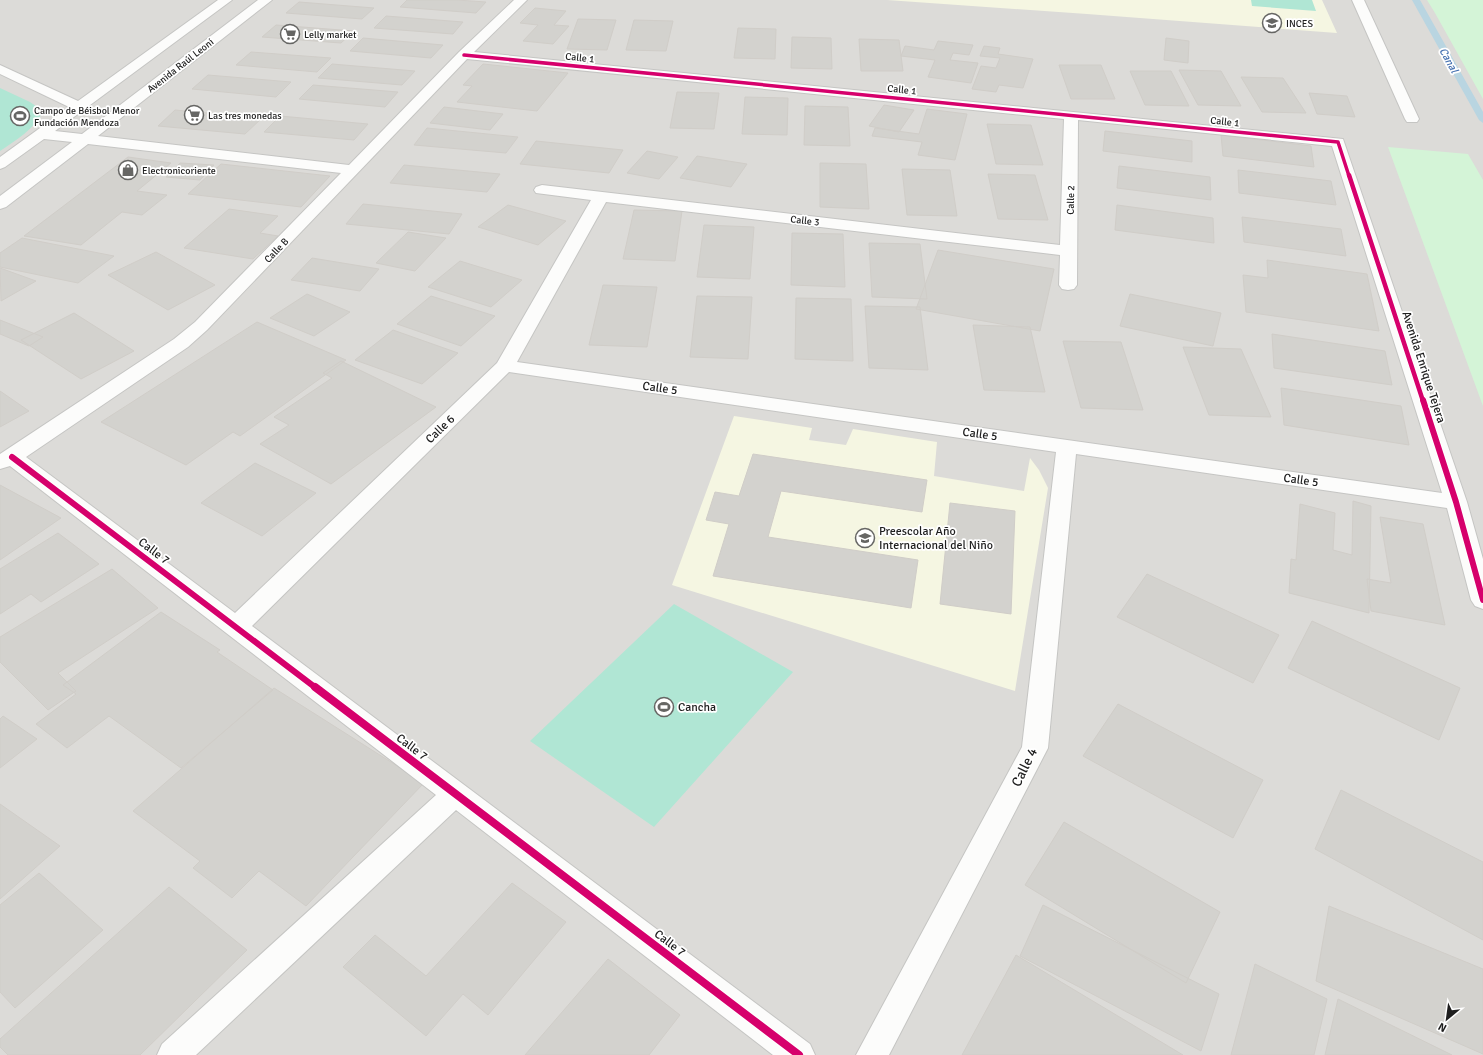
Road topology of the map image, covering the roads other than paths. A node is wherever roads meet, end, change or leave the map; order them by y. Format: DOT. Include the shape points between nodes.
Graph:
graph roads {
  1 [pos="226,0"];
  2 [pos="266,0"];
  3 [pos="521,0"];
  4 [pos="1358,0"];
  5 [pos="464,55"];
  6 [pos="0,69"];
  7 [pos="80,107"];
  8 [pos="1072,116"];
  9 [pos="1412,119"];
  10 [pos="42,134"];
  11 [pos="85,139"];
  12 [pos="1338,142"];
  13 [pos="0,164"];
  14 [pos="354,170"];
  15 [pos="542,190"];
  16 [pos="601,197"];
  17 [pos="0,204"];
  18 [pos="1068,251"];
  19 [pos="1068,285"];
  20 [pos="505,366"];
  21 [pos="1067,446"];
  22 [pos="6,460"];
  23 [pos="1456,502"];
  24 [pos="1483,600"];
  25 [pos="236,627"];
  26 [pos="455,794"];
  27 [pos="173,1055"];
  28 [pos="799,1055"];
  29 [pos="872,1055"];
  1 -- 7 [label="street, Avenida Raúl Leoni"];
  2 -- 11 [label="street, Avenida Raúl Leoni"];
  3 -- 5 [label="street, Calle B"];
  4 -- 9 [label="street"];
  5 -- 8 [label="street, Calle 1"];
  5 -- 14 [label="street, Calle B"];
  6 -- 7 [label="street"];
  7 -- 10 [label="street, Avenida Raúl Leoni"];
  8 -- 12 [label="street, Calle 1"];
  8 -- 18 [label="street, Calle 2"];
  10 -- 11 [label="street"];
  10 -- 13 [label="street, Avenida Raúl Leoni"];
  11 -- 14 [label="street"];
  11 -- 17 [label="street, Avenida Raúl Leoni"];
  12 -- 23 [label="street, Avenida Enrique Tejera"];
  14 -- 22 [label="street, Calle B" via="191,335"];
  15 -- 16 [label="street, Calle 3"];
  16 -- 18 [label="street, Calle 3"];
  16 -- 20 [label="street, Calle 6"];
  18 -- 19 [label="street, Calle 2"];
  20 -- 21 [label="street, Calle 5"];
  20 -- 25 [label="street, Calle 6"];
  21 -- 23 [label="street, Calle 5"];
  21 -- 29 [label="street, Calle 4" via="1035,748"];
  22 -- 25 [label="street, Calle 7"];
  23 -- 24 [label="street, Avenida Enrique Tejera"];
  25 -- 26 [label="street, Calle 7"];
  26 -- 27 [label="street"];
  26 -- 28 [label="street, Calle 7"];
}
